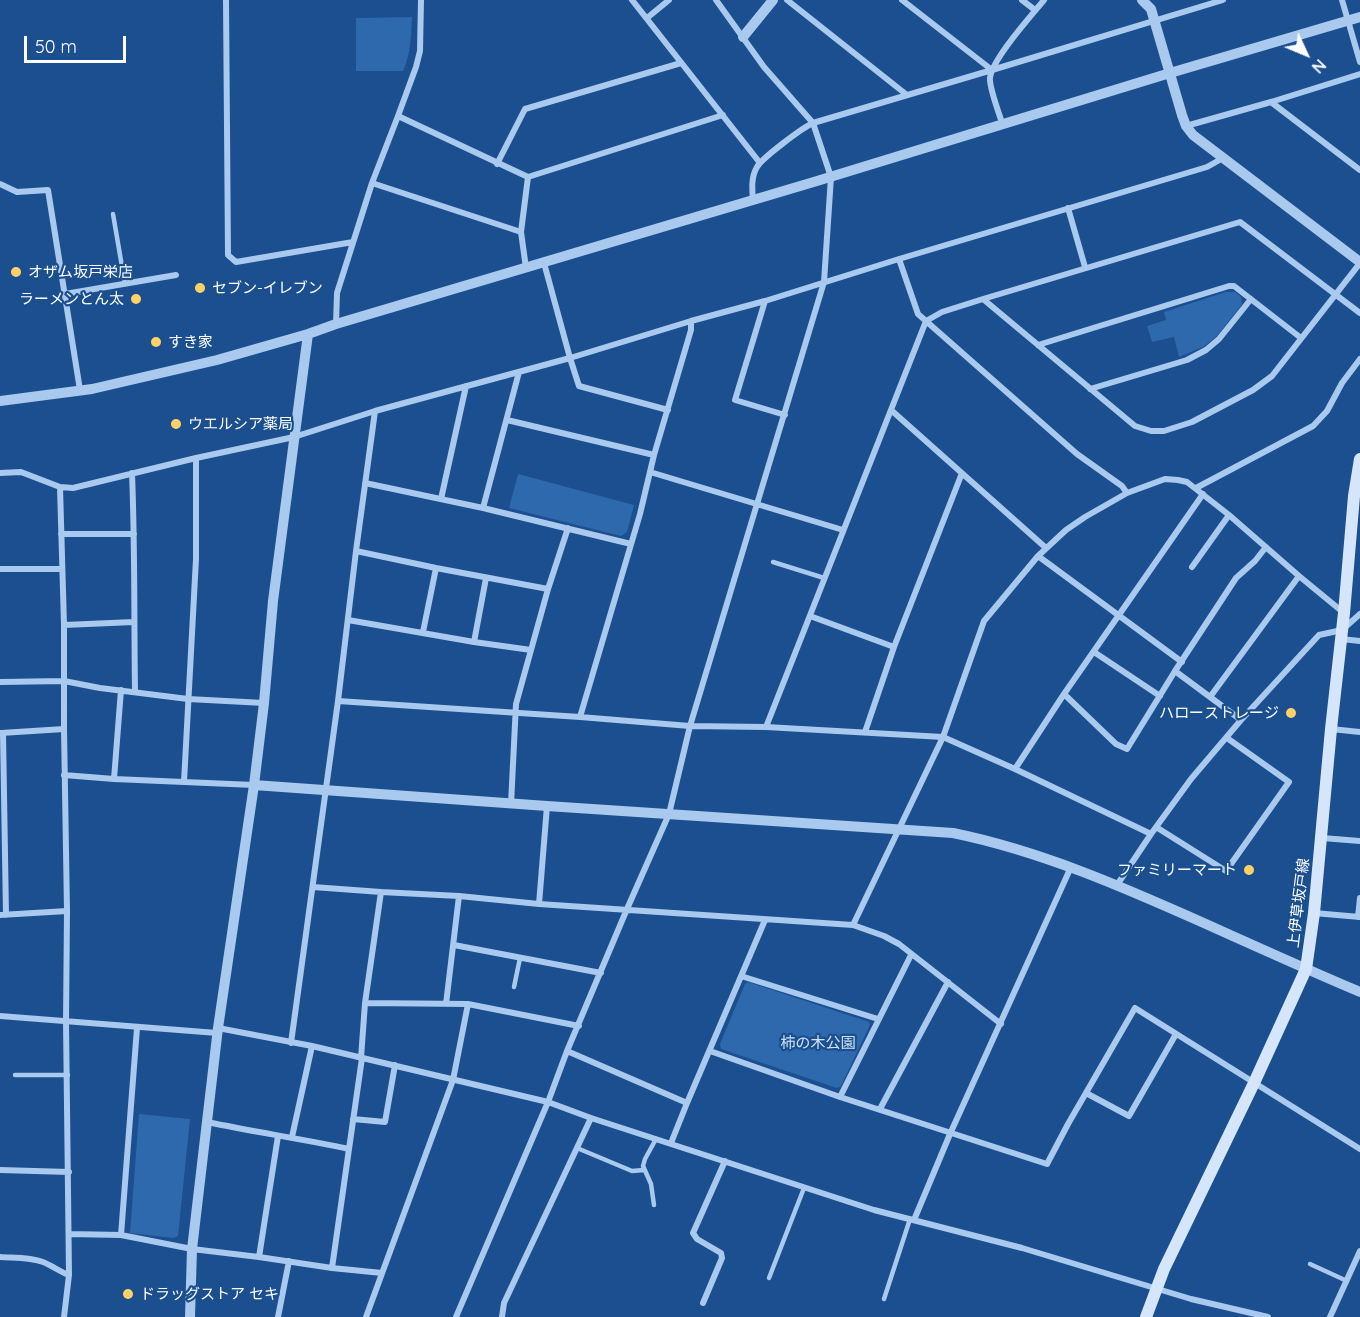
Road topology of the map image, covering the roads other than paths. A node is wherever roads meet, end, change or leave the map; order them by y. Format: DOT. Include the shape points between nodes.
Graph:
graph roads {
  1 [pos="226,0"];
  2 [pos="422,0"];
  3 [pos="632,0"];
  4 [pos="669,0"];
  5 [pos="716,0"];
  6 [pos="773,0"];
  7 [pos="787,0"];
  8 [pos="902,0"];
  9 [pos="1022,0"];
  10 [pos="1044,0"];
  11 [pos="1142,0"];
  12 [pos="1223,0"];
  13 [pos="1342,0"];
  14 [pos="1035,10"];
  15 [pos="647,18"];
  16 [pos="1355,19"];
  17 [pos="1154,22"];
  18 [pos="742,38"];
  19 [pos="1360,62"];
  20 [pos="681,63"];
  21 [pos="992,70"];
  22 [pos="1170,73"];
  23 [pos="1359,76"];
  24 [pos="907,95"];
  25 [pos="1271,102"];
  26 [pos="723,115"];
  27 [pos="398,117"];
  28 [pos="813,123"];
  29 [pos="1002,123"];
  30 [pos="1186,126"];
  31 [pos="1223,158"];
  32 [pos="760,163"];
  33 [pos="497,164"];
  34 [pos="1360,170"];
  35 [pos="528,177"];
  36 [pos="831,177"];
  37 [pos="372,183"];
  38 [pos="0,184"];
  39 [pos="753,200"];
  40 [pos="1068,208"];
  41 [pos="113,214"];
  42 [pos="521,232"];
  43 [pos="353,242"];
  44 [pos="899,259"];
  45 [pos="1360,262"];
  46 [pos="544,263"];
  47 [pos="526,267"];
  48 [pos="1085,267"];
  49 [pos="176,275"];
  50 [pos="824,282"];
  51 [pos="125,284"];
  52 [pos="65,294"];
  53 [pos="1336,294"];
  54 [pos="983,298"];
  55 [pos="1251,299"];
  56 [pos="765,301"];
  57 [pos="1360,313"];
  58 [pos="691,321"];
  59 [pos="926,321"];
  60 [pos="336,324"];
  61 [pos="309,334"];
  62 [pos="1301,338"];
  63 [pos="1038,345"];
  64 [pos="570,358"];
  65 [pos="1360,359"];
  66 [pos="519,372"];
  67 [pos="466,386"];
  68 [pos="1090,389"];
  69 [pos="80,390"];
  70 [pos="0,401"];
  71 [pos="668,410"];
  72 [pos="891,410"];
  73 [pos="375,411"];
  74 [pos="784,415"];
  75 [pos="507,420"];
  76 [pos="294,437"];
  77 [pos="654,455"];
  78 [pos="196,458"];
  79 [pos="1360,459"];
  80 [pos="650,472"];
  81 [pos="0,473"];
  82 [pos="132,473"];
  83 [pos="962,473"];
  84 [pos="365,483"];
  85 [pos="60,487"];
  86 [pos="1196,488"];
  87 [pos="1127,493"];
  88 [pos="1203,494"];
  89 [pos="441,499"];
  90 [pos="757,504"];
  91 [pos="483,508"];
  92 [pos="1228,515"];
  93 [pos="568,528"];
  94 [pos="843,530"];
  95 [pos="61,534"];
  96 [pos="134,534"];
  97 [pos="631,544"];
  98 [pos="1266,547"];
  99 [pos="1046,548"];
  100 [pos="356,551"];
  101 [pos="1038,556"];
  102 [pos="773,562"];
  103 [pos="1192,567"];
  104 [pos="436,568"];
  105 [pos="0,569"];
  106 [pos="62,569"];
  107 [pos="1299,576"];
  108 [pos="486,578"];
  109 [pos="824,578"];
  110 [pos="548,590"];
  111 [pos="1344,613"];
  112 [pos="1360,614"];
  113 [pos="1119,615"];
  114 [pos="810,616"];
  115 [pos="348,620"];
  116 [pos="134,622"];
  117 [pos="64,625"];
  118 [pos="423,632"];
  119 [pos="1342,634"];
  120 [pos="1360,641"];
  121 [pos="474,642"];
  122 [pos="894,647"];
  123 [pos="531,650"];
  124 [pos="1094,652"];
  125 [pos="1182,662"];
  126 [pos="1175,671"];
  127 [pos="64,681"];
  128 [pos="0,682"];
  129 [pos="121,690"];
  130 [pos="135,692"];
  131 [pos="1064,694"];
  132 [pos="1160,696"];
  133 [pos="1210,697"];
  134 [pos="188,699"];
  135 [pos="338,701"];
  136 [pos="264,703"];
  137 [pos="517,713"];
  138 [pos="580,717"];
  139 [pos="1241,720"];
  140 [pos="690,726"];
  141 [pos="766,727"];
  142 [pos="64,729"];
  143 [pos="1331,729"];
  144 [pos="864,732"];
  145 [pos="1360,732"];
  146 [pos="1,733"];
  147 [pos="943,737"];
  148 [pos="1227,738"];
  149 [pos="1015,769"];
  150 [pos="64,775"];
  151 [pos="114,779"];
  152 [pos="184,782"];
  153 [pos="254,785"];
  154 [pos="326,790"];
  155 [pos="511,804"];
  156 [pos="547,806"];
  157 [pos="669,814"];
  158 [pos="1156,827"];
  159 [pos="898,829"];
  160 [pos="1151,834"];
  161 [pos="1322,838"];
  162 [pos="1360,840"];
  163 [pos="1071,867"];
  164 [pos="1117,885"];
  165 [pos="313,886"];
  166 [pos="381,892"];
  167 [pos="459,896"];
  168 [pos="1360,898"];
  169 [pos="539,904"];
  170 [pos="627,909"];
  171 [pos="67,911"];
  172 [pos="1314,913"];
  173 [pos="3,915"];
  174 [pos="1359,917"];
  175 [pos="765,920"];
  176 [pos="853,925"];
  177 [pos="454,945"];
  178 [pos="910,955"];
  179 [pos="520,958"];
  180 [pos="1306,969"];
  181 [pos="601,973"];
  182 [pos="741,976"];
  183 [pos="948,982"];
  184 [pos="514,987"];
  185 [pos="1360,992"];
  186 [pos="365,1003"];
  187 [pos="446,1004"];
  188 [pos="468,1004"];
  189 [pos="0,1016"];
  190 [pos="879,1019"];
  191 [pos="66,1022"];
  192 [pos="1001,1024"];
  193 [pos="579,1026"];
  194 [pos="137,1028"];
  195 [pos="218,1031"];
  196 [pos="1176,1034"];
  197 [pos="291,1043"];
  198 [pos="312,1046"];
  199 [pos="567,1051"];
  200 [pos="710,1051"];
  201 [pos="361,1058"];
  202 [pos="395,1065"];
  203 [pos="15,1075"];
  204 [pos="68,1075"];
  205 [pos="453,1080"];
  206 [pos="1254,1083"];
  207 [pos="1086,1093"];
  208 [pos="840,1097"];
  209 [pos="548,1102"];
  210 [pos="687,1103"];
  211 [pos="880,1109"];
  212 [pos="591,1118"];
  213 [pos="353,1119"];
  214 [pos="207,1122"];
  215 [pos="950,1134"];
  216 [pos="278,1136"];
  217 [pos="292,1137"];
  218 [pos="656,1138"];
  219 [pos="671,1143"];
  220 [pos="577,1148"];
  221 [pos="350,1149"];
  222 [pos="1360,1149"];
  223 [pos="725,1161"];
  224 [pos="0,1170"];
  225 [pos="644,1170"];
  226 [pos="69,1172"];
  227 [pos="804,1188"];
  228 [pos="654,1205"];
  229 [pos="912,1219"];
  230 [pos="69,1234"];
  231 [pos="121,1234"];
  232 [pos="192,1250"];
  233 [pos="1360,1251"];
  234 [pos="0,1257"];
  235 [pos="259,1257"];
  236 [pos="289,1261"];
  237 [pos="1310,1264"];
  238 [pos="332,1268"];
  239 [pos="382,1273"];
  240 [pos="69,1275"];
  241 [pos="769,1278"];
  242 [pos="1347,1281"];
  243 [pos="1156,1288"];
  244 [pos="884,1299"];
  245 [pos="703,1303"];
  246 [pos="64,1317"];
  247 [pos="190,1317"];
  248 [pos="278,1317"];
  249 [pos="366,1317"];
  250 [pos="456,1317"];
  251 [pos="502,1317"];
  252 [pos="1146,1317"];
  253 [pos="1268,1317"];
  254 [pos="1330,1317"];
  1 -- 43 [label="street" via="228,255 236,262"];
  2 -- 27 [label="street" via="420,51"];
  3 -- 15 [label="street"];
  4 -- 15 [label="street"];
  5 -- 18 [label="street"];
  6 -- 18 [label="street"];
  7 -- 24 [label="street"];
  8 -- 21 [label="street"];
  9 -- 14 [label="street"];
  10 -- 14 [label="street"];
  11 -- 17 [label="street" via="1151,9"];
  12 -- 17 [label="street"];
  13 -- 16 [label="street"];
  14 -- 21 [label="street"];
  15 -- 20 [label="street"];
  16 -- 19 [label="street"];
  16 -- 22 [label="street"];
  17 -- 21 [label="street"];
  17 -- 22 [label="street"];
  18 -- 28 [label="street"];
  20 -- 26 [label="street"];
  20 -- 33 [label="street" via="525,110"];
  21 -- 24 [label="street"];
  21 -- 29 [label="street" via="989,80"];
  22 -- 29 [label="street"];
  22 -- 30 [label="street"];
  23 -- 25 [label="street"];
  24 -- 28 [label="street"];
  25 -- 30 [label="street"];
  25 -- 34 [label="street"];
  26 -- 32 [label="street"];
  26 -- 35 [label="street"];
  27 -- 33 [label="street"];
  27 -- 37 [label="street"];
  28 -- 32 [label="street"];
  28 -- 36 [label="street"];
  29 -- 36 [label="street"];
  30 -- 31 [label="street"];
  31 -- 40 [label="street" via="1207,167"];
  31 -- 45 [label="street"];
  32 -- 39 [label="street" via="752,184"];
  33 -- 35 [label="street"];
  35 -- 42 [label="street"];
  36 -- 39 [label="street"];
  36 -- 50 [label="street"];
  37 -- 42 [label="street"];
  37 -- 43 [label="street"];
  38 -- 52 [label="street" via="17,192 48,190"];
  39 -- 46 [label="street"];
  40 -- 44 [label="street"];
  40 -- 48 [label="street"];
  41 -- 51 [label="lane"];
  42 -- 47 [label="street"];
  43 -- 60 [label="street" via="337,293"];
  44 -- 50 [label="street"];
  44 -- 59 [label="street" via="918,314"];
  45 -- 53 [label="street"];
  46 -- 47 [label="street"];
  46 -- 64 [label="street"];
  47 -- 60 [label="street"];
  48 -- 53 [label="street" via="1240,222"];
  48 -- 54 [label="street"];
  49 -- 51 [label="street"];
  50 -- 56 [label="street"];
  50 -- 74 [label="street"];
  51 -- 52 [label="street"];
  52 -- 69 [label="street"];
  53 -- 57 [label="street"];
  53 -- 62 [label="street"];
  54 -- 59 [label="street"];
  54 -- 63 [label="street"];
  55 -- 62 [label="street"];
  55 -- 63 [label="street" via="1229,286"];
  55 -- 68 [label="street" via="1220,339 1206,350 1187,360"];
  56 -- 58 [label="street"];
  56 -- 74 [label="street" via="735,400"];
  58 -- 64 [label="street"];
  58 -- 71 [label="street"];
  59 -- 72 [label="street"];
  59 -- 87 [label="street"];
  60 -- 61 [label="street"];
  61 -- 69 [label="street" via="217,360"];
  61 -- 76 [label="street"];
  62 -- 68 [label="street" via="1272,376 1253,390 1192,422 1164,431 1135,426"];
  63 -- 68 [label="street"];
  64 -- 66 [label="street"];
  64 -- 71 [label="street" via="579,386"];
  65 -- 86 [label="street" via="1328,411 1313,426"];
  66 -- 67 [label="street"];
  66 -- 75 [label="street"];
  67 -- 73 [label="street"];
  67 -- 89 [label="street"];
  69 -- 70 [label="street"];
  71 -- 77 [label="street"];
  72 -- 83 [label="street"];
  72 -- 94 [label="street"];
  73 -- 76 [label="street"];
  73 -- 84 [label="street"];
  74 -- 90 [label="street"];
  75 -- 77 [label="street"];
  75 -- 91 [label="street"];
  76 -- 78 [label="street"];
  76 -- 136 [label="street"];
  77 -- 80 [label="street"];
  78 -- 82 [label="street"];
  78 -- 134 [label="street" via="196,559"];
  79 -- 111 [label="main road, 上伊草坂戸線"];
  80 -- 90 [label="street"];
  80 -- 97 [label="street"];
  81 -- 85 [label="street" via="21,472"];
  82 -- 85 [label="street" via="73,488"];
  82 -- 96 [label="street"];
  83 -- 99 [label="street"];
  83 -- 122 [label="street"];
  84 -- 89 [label="street"];
  84 -- 100 [label="street"];
  85 -- 95 [label="street"];
  86 -- 87 [label="street" via="1187,482 1165,479"];
  86 -- 88 [label="street"];
  87 -- 99 [label="street" via="1092,512"];
  88 -- 92 [label="street"];
  88 -- 113 [label="street"];
  89 -- 91 [label="street"];
  90 -- 94 [label="street"];
  90 -- 140 [label="street"];
  91 -- 93 [label="street"];
  92 -- 98 [label="street"];
  92 -- 103 [label="street"];
  93 -- 97 [label="street"];
  93 -- 110 [label="street"];
  94 -- 109 [label="street"];
  95 -- 96 [label="street"];
  95 -- 106 [label="street"];
  96 -- 116 [label="street"];
  97 -- 138 [label="street"];
  98 -- 107 [label="street"];
  98 -- 125 [label="street" via="1236,578"];
  99 -- 101 [label="street"];
  100 -- 104 [label="street"];
  100 -- 115 [label="street"];
  101 -- 113 [label="street"];
  101 -- 147 [label="street" via="984,621"];
  102 -- 109 [label="lane"];
  104 -- 108 [label="street"];
  104 -- 118 [label="street"];
  105 -- 106 [label="street"];
  106 -- 117 [label="street"];
  107 -- 111 [label="street"];
  107 -- 133 [label="street"];
  108 -- 110 [label="street"];
  108 -- 121 [label="street"];
  109 -- 114 [label="street"];
  110 -- 123 [label="street"];
  111 -- 119 [label="main road, 上伊草坂戸線"];
  112 -- 119 [label="street"];
  113 -- 124 [label="street"];
  113 -- 125 [label="street"];
  114 -- 122 [label="street"];
  114 -- 141 [label="street"];
  115 -- 118 [label="street"];
  115 -- 135 [label="street"];
  116 -- 117 [label="street"];
  116 -- 130 [label="street"];
  117 -- 127 [label="street"];
  118 -- 121 [label="street"];
  119 -- 120 [label="street"];
  119 -- 139 [label="street" via="1319,635"];
  119 -- 143 [label="main road, 上伊草坂戸線"];
  121 -- 123 [label="street"];
  122 -- 144 [label="street"];
  123 -- 137 [label="street"];
  124 -- 131 [label="street"];
  124 -- 132 [label="street"];
  125 -- 126 [label="street"];
  126 -- 132 [label="street"];
  126 -- 133 [label="street"];
  127 -- 128 [label="street"];
  127 -- 129 [label="street"];
  127 -- 142 [label="street"];
  129 -- 130 [label="street"];
  129 -- 151 [label="street"];
  130 -- 134 [label="street"];
  131 -- 132 [label="street" via="1116,744 1127,749"];
  131 -- 149 [label="street"];
  133 -- 139 [label="street"];
  134 -- 136 [label="street"];
  134 -- 152 [label="street"];
  135 -- 137 [label="street"];
  135 -- 154 [label="street"];
  136 -- 153 [label="street"];
  137 -- 138 [label="street"];
  137 -- 155 [label="street"];
  138 -- 140 [label="street"];
  139 -- 148 [label="street"];
  140 -- 141 [label="street"];
  140 -- 157 [label="street"];
  141 -- 144 [label="street"];
  142 -- 146 [label="street"];
  142 -- 150 [label="street"];
  143 -- 145 [label="street"];
  143 -- 161 [label="main road, 上伊草坂戸線"];
  144 -- 147 [label="street"];
  146 -- 173 [label="street"];
  147 -- 149 [label="street"];
  147 -- 159 [label="street"];
  148 -- 158 [label="street"];
  148 -- 158 [label="street" via="1289,782 1226,871"];
  149 -- 160 [label="street"];
  150 -- 151 [label="street"];
  150 -- 171 [label="street"];
  151 -- 152 [label="street"];
  152 -- 153 [label="street"];
  153 -- 154 [label="street"];
  153 -- 195 [label="street"];
  154 -- 155 [label="street"];
  154 -- 165 [label="street"];
  155 -- 156 [label="street"];
  156 -- 157 [label="street"];
  156 -- 169 [label="street"];
  157 -- 159 [label="street"];
  157 -- 170 [label="street"];
  158 -- 160 [label="street"];
  159 -- 163 [label="street" via="988,840"];
  159 -- 176 [label="street"];
  160 -- 164 [label="street"];
  161 -- 162 [label="street"];
  161 -- 172 [label="main road, 上伊草坂戸線"];
  163 -- 164 [label="street"];
  163 -- 192 [label="street"];
  164 -- 180 [label="street"];
  165 -- 166 [label="street"];
  165 -- 197 [label="street"];
  166 -- 167 [label="street"];
  166 -- 186 [label="street"];
  167 -- 169 [label="street"];
  167 -- 177 [label="street"];
  168 -- 174 [label="street"];
  169 -- 170 [label="street"];
  170 -- 175 [label="street"];
  170 -- 181 [label="street"];
  171 -- 173 [label="street"];
  171 -- 191 [label="street"];
  172 -- 174 [label="street"];
  172 -- 180 [label="main road, 上伊草坂戸線"];
  175 -- 176 [label="street"];
  175 -- 182 [label="street"];
  176 -- 178 [label="street" via="899,944"];
  177 -- 179 [label="street"];
  177 -- 187 [label="street"];
  178 -- 183 [label="street"];
  178 -- 190 [label="street"];
  179 -- 181 [label="street"];
  179 -- 184 [label="lane"];
  180 -- 185 [label="street"];
  180 -- 206 [label="main road, 上伊草坂戸線"];
  181 -- 193 [label="street"];
  182 -- 190 [label="street"];
  182 -- 200 [label="street"];
  183 -- 192 [label="street"];
  183 -- 211 [label="street"];
  186 -- 187 [label="street"];
  186 -- 201 [label="street"];
  187 -- 188 [label="street"];
  188 -- 193 [label="street"];
  188 -- 205 [label="street"];
  189 -- 191 [label="street"];
  190 -- 208 [label="street"];
  191 -- 194 [label="street"];
  191 -- 204 [label="street"];
  192 -- 215 [label="street"];
  193 -- 199 [label="street"];
  194 -- 195 [label="street"];
  194 -- 231 [label="street"];
  195 -- 197 [label="street"];
  195 -- 214 [label="street"];
  196 -- 206 [label="street"];
  196 -- 207 [label="street" via="1129,1116"];
  196 -- 207 [label="street" via="1136,1008"];
  197 -- 198 [label="street"];
  198 -- 201 [label="street"];
  198 -- 217 [label="street"];
  199 -- 209 [label="street"];
  199 -- 210 [label="street"];
  200 -- 208 [label="street"];
  200 -- 210 [label="street"];
  201 -- 202 [label="street"];
  201 -- 213 [label="street"];
  202 -- 205 [label="street"];
  202 -- 213 [label="street" via="385,1122"];
  203 -- 204 [label="lane"];
  204 -- 226 [label="street"];
  205 -- 209 [label="street"];
  205 -- 239 [label="street"];
  206 -- 222 [label="street"];
  206 -- 243 [label="main road, 上伊草坂戸線"];
  207 -- 215 [label="street" via="1047,1164"];
  208 -- 211 [label="street"];
  209 -- 212 [label="street"];
  209 -- 250 [label="street"];
  210 -- 219 [label="street"];
  211 -- 215 [label="street"];
  212 -- 218 [label="street"];
  212 -- 220 [label="street"];
  213 -- 221 [label="street"];
  214 -- 216 [label="street"];
  214 -- 232 [label="street"];
  215 -- 229 [label="street"];
  216 -- 217 [label="street"];
  216 -- 235 [label="street"];
  217 -- 221 [label="street"];
  218 -- 219 [label="street"];
  218 -- 225 [label="lane"];
  219 -- 223 [label="street"];
  220 -- 225 [label="lane" via="632,1171"];
  220 -- 251 [label="street" via="504,1303"];
  221 -- 238 [label="street"];
  223 -- 227 [label="street"];
  223 -- 245 [label="street" via="693,1233 721,1253 722,1258"];
  224 -- 226 [label="street"];
  225 -- 228 [label="lane"];
  226 -- 230 [label="street"];
  227 -- 229 [label="street"];
  227 -- 241 [label="lane"];
  229 -- 243 [label="street"];
  229 -- 244 [label="lane"];
  230 -- 231 [label="street"];
  230 -- 240 [label="street"];
  231 -- 232 [label="street"];
  232 -- 235 [label="street"];
  232 -- 247 [label="street"];
  233 -- 242 [label="street"];
  234 -- 240 [label="street" via="43,1262"];
  235 -- 236 [label="street"];
  236 -- 238 [label="street"];
  236 -- 248 [label="street"];
  237 -- 242 [label="lane"];
  238 -- 239 [label="street"];
  239 -- 249 [label="street"];
  240 -- 246 [label="street"];
  242 -- 254 [label="street"];
  243 -- 252 [label="main road, 上伊草坂戸線"];
  243 -- 253 [label="street"];
}
